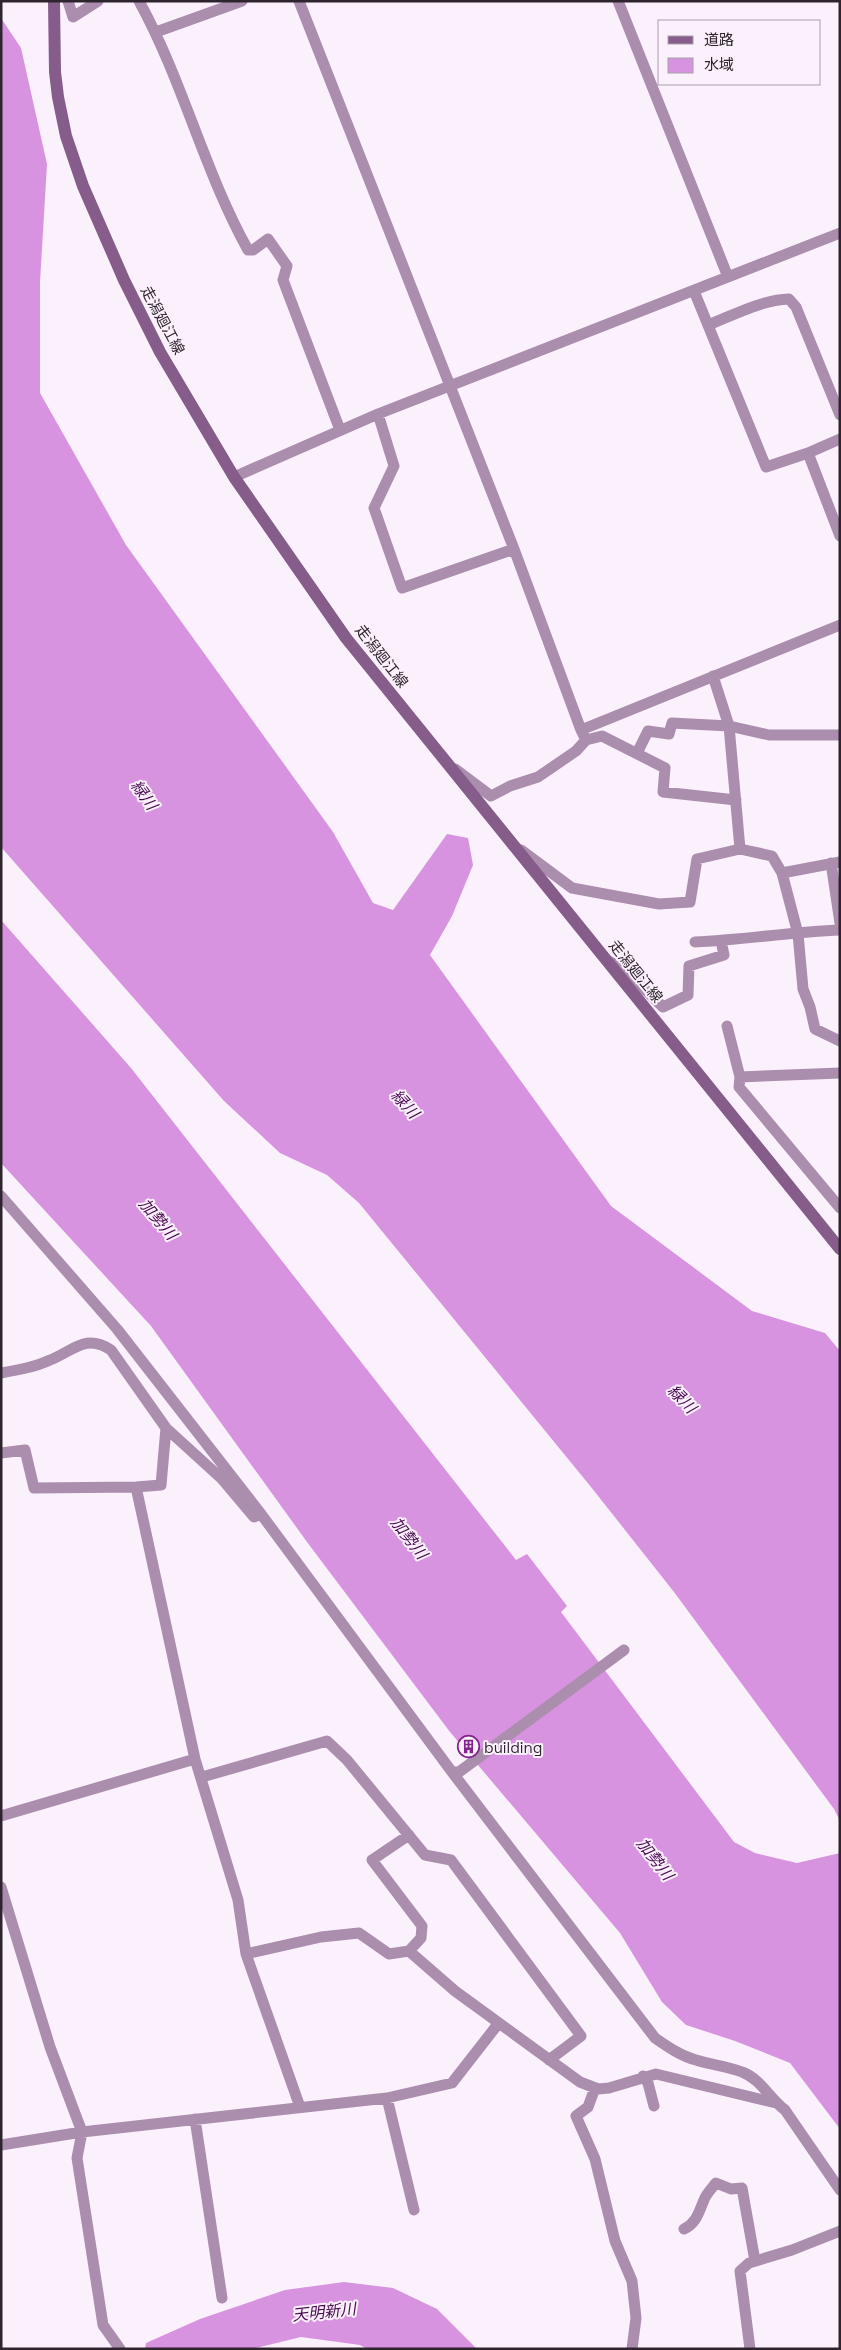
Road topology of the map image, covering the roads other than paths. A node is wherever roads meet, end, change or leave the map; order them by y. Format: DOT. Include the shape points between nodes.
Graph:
graph roads {
  1 [pos="54,1"];
  2 [pos="68,1"];
  3 [pos="98,1"];
  4 [pos="139,1"];
  5 [pos="242,1"];
  6 [pos="299,1"];
  7 [pos="618,1"];
  8 [pos="156,32"];
  9 [pos="840,233"];
  10 [pos="728,277"];
  11 [pos="694,291"];
  12 [pos="708,325"];
  13 [pos="449,387"];
  14 [pos="378,414"];
  15 [pos="840,414"];
  16 [pos="340,430"];
  17 [pos="840,439"];
  18 [pos="808,453"];
  19 [pos="234,477"];
  20 [pos="840,536"];
  21 [pos="514,549"];
  22 [pos="840,625"];
  23 [pos="713,676"];
  24 [pos="729,726"];
  25 [pos="583,735"];
  26 [pos="840,735"];
  27 [pos="637,754"];
  28 [pos="446,762"];
  29 [pos="736,800"];
  30 [pos="510,842"];
  31 [pos="740,849"];
  32 [pos="836,863"];
  33 [pos="782,873"];
  34 [pos="840,923"];
  35 [pos="840,930"];
  36 [pos="797,932"];
  37 [pos="721,941"];
  38 [pos="695,942"];
  39 [pos="607,960"];
  40 [pos="727,1026"];
  41 [pos="840,1041"];
  42 [pos="840,1073"];
  43 [pos="740,1077"];
  44 [pos="1,1196"];
  45 [pos="840,1208"];
  46 [pos="840,1249"];
  47 [pos="1,1373"];
  48 [pos="166,1428"];
  49 [pos="1,1452"];
  50 [pos="136,1487"];
  51 [pos="261,1514"];
  52 [pos="624,1650"];
  53 [pos="195,1758"];
  54 [pos="455,1772"];
  55 [pos="202,1777"];
  56 [pos="1,1816"];
  57 [pos="409,1835"];
  58 [pos="1,1887"];
  59 [pos="409,1951"];
  60 [pos="246,1954"];
  61 [pos="498,2024"];
  62 [pos="549,2060"];
  63 [pos="645,2080"];
  64 [pos="595,2088"];
  65 [pos="387,2098"];
  66 [pos="776,2103"];
  67 [pos="654,2106"];
  68 [pos="300,2107"];
  69 [pos="194,2119"];
  70 [pos="82,2132"];
  71 [pos="1,2145"];
  72 [pos="840,2190"];
  73 [pos="414,2210"];
  74 [pos="684,2229"];
  75 [pos="840,2231"];
  76 [pos="755,2261"];
  77 [pos="222,2298"];
  78 [pos="120,2349"];
  79 [pos="632,2349"];
  80 [pos="750,2349"];
  1 -- 19 [label="main road, 走潟廻江線" via="58,97 66,136 83,186 160,352"];
  2 -- 3 [label="street" via="73,17"];
  4 -- 8 [label="street"];
  5 -- 8 [label="street"];
  6 -- 13 [label="street"];
  7 -- 10 [label="street"];
  8 -- 16 [label="street" via="195,131 248,250 268,239 287,266 283,280"];
  9 -- 10 [label="street"];
  10 -- 11 [label="street"];
  11 -- 12 [label="street"];
  11 -- 13 [label="street"];
  12 -- 15 [label="street" via="759,305 789,300 796,307"];
  12 -- 18 [label="street" via="766,467"];
  13 -- 14 [label="street"];
  13 -- 21 [label="street"];
  14 -- 16 [label="street"];
  14 -- 21 [label="street" via="394,466 374,508 402,588"];
  16 -- 19 [label="street"];
  17 -- 18 [label="street"];
  18 -- 20 [label="street"];
  19 -- 28 [label="main road, 走潟廻江線" via="346,638"];
  21 -- 25 [label="street"];
  22 -- 23 [label="street"];
  23 -- 24 [label="street"];
  23 -- 25 [label="street"];
  24 -- 26 [label="street" via="769,735"];
  24 -- 27 [label="street" via="672,722 669,734 648,731"];
  24 -- 29 [label="street"];
  25 -- 27 [label="street" via="602,736"];
  25 -- 28 [label="street" via="576,751 538,777 491,796"];
  27 -- 29 [label="street" via="665,768 663,792"];
  28 -- 30 [label="main road, 走潟廻江線"];
  29 -- 31 [label="street"];
  30 -- 31 [label="street" via="572,888 659,904 690,902 697,859"];
  30 -- 39 [label="main road, 走潟廻江線"];
  31 -- 33 [label="street" via="772,856"];
  32 -- 33 [label="street"];
  32 -- 34 [label="street"];
  33 -- 36 [label="street"];
  35 -- 36 [label="street"];
  36 -- 37 [label="street"];
  36 -- 41 [label="street" via="803,988 815,1029"];
  37 -- 38 [label="street"];
  37 -- 39 [label="street" via="724,954 689,966 688,995 663,1007 624,969"];
  39 -- 46 [label="main road, 走潟廻江線"];
  40 -- 43 [label="street"];
  42 -- 43 [label="street"];
  43 -- 45 [label="street" via="738,1087"];
  44 -- 51 [label="street" via="123,1336"];
  47 -- 48 [label="street" via="51,1360 80,1345 100,1343 110,1350"];
  48 -- 50 [label="street" via="161,1485"];
  48 -- 51 [label="street" via="222,1479 254,1517"];
  49 -- 50 [label="street" via="25,1450 34,1488"];
  50 -- 53 [label="street"];
  51 -- 54 [label="street"];
  52 -- 54 [label="street"];
  53 -- 55 [label="street"];
  53 -- 56 [label="street"];
  54 -- 66 [label="street" via="655,2038 695,2060 742,2072 759,2082"];
  55 -- 57 [label="street" via="327,1741 347,1760"];
  55 -- 60 [label="street" via="238,1900"];
  57 -- 59 [label="street" via="372,1860 422,1926 421,1938"];
  57 -- 62 [label="street" via="425,1855 451,1860 581,2036"];
  58 -- 70 [label="street" via="50,2047"];
  59 -- 60 [label="street" via="389,1954 359,1934 321,1937"];
  59 -- 61 [label="street"];
  60 -- 68 [label="street"];
  61 -- 62 [label="street"];
  61 -- 65 [label="street" via="452,2083"];
  62 -- 64 [label="street" via="580,2082"];
  63 -- 64 [label="street"];
  63 -- 66 [label="street" via="656,2074"];
  63 -- 67 [label="street"];
  64 -- 79 [label="street" via="588,2107 576,2116 596,2159 615,2241 632,2281 636,2318"];
  65 -- 68 [label="street"];
  65 -- 73 [label="street"];
  66 -- 72 [label="street" via="785,2110"];
  68 -- 69 [label="street"];
  69 -- 70 [label="street"];
  69 -- 77 [label="street"];
  70 -- 71 [label="street"];
  70 -- 78 [label="street" via="77,2158 103,2325"];
  74 -- 76 [label="street" via="699,2215 704,2198 716,2183 731,2189 742,2188"];
  75 -- 76 [label="street"];
  76 -- 80 [label="street" via="748,2262 740,2271"];
}
